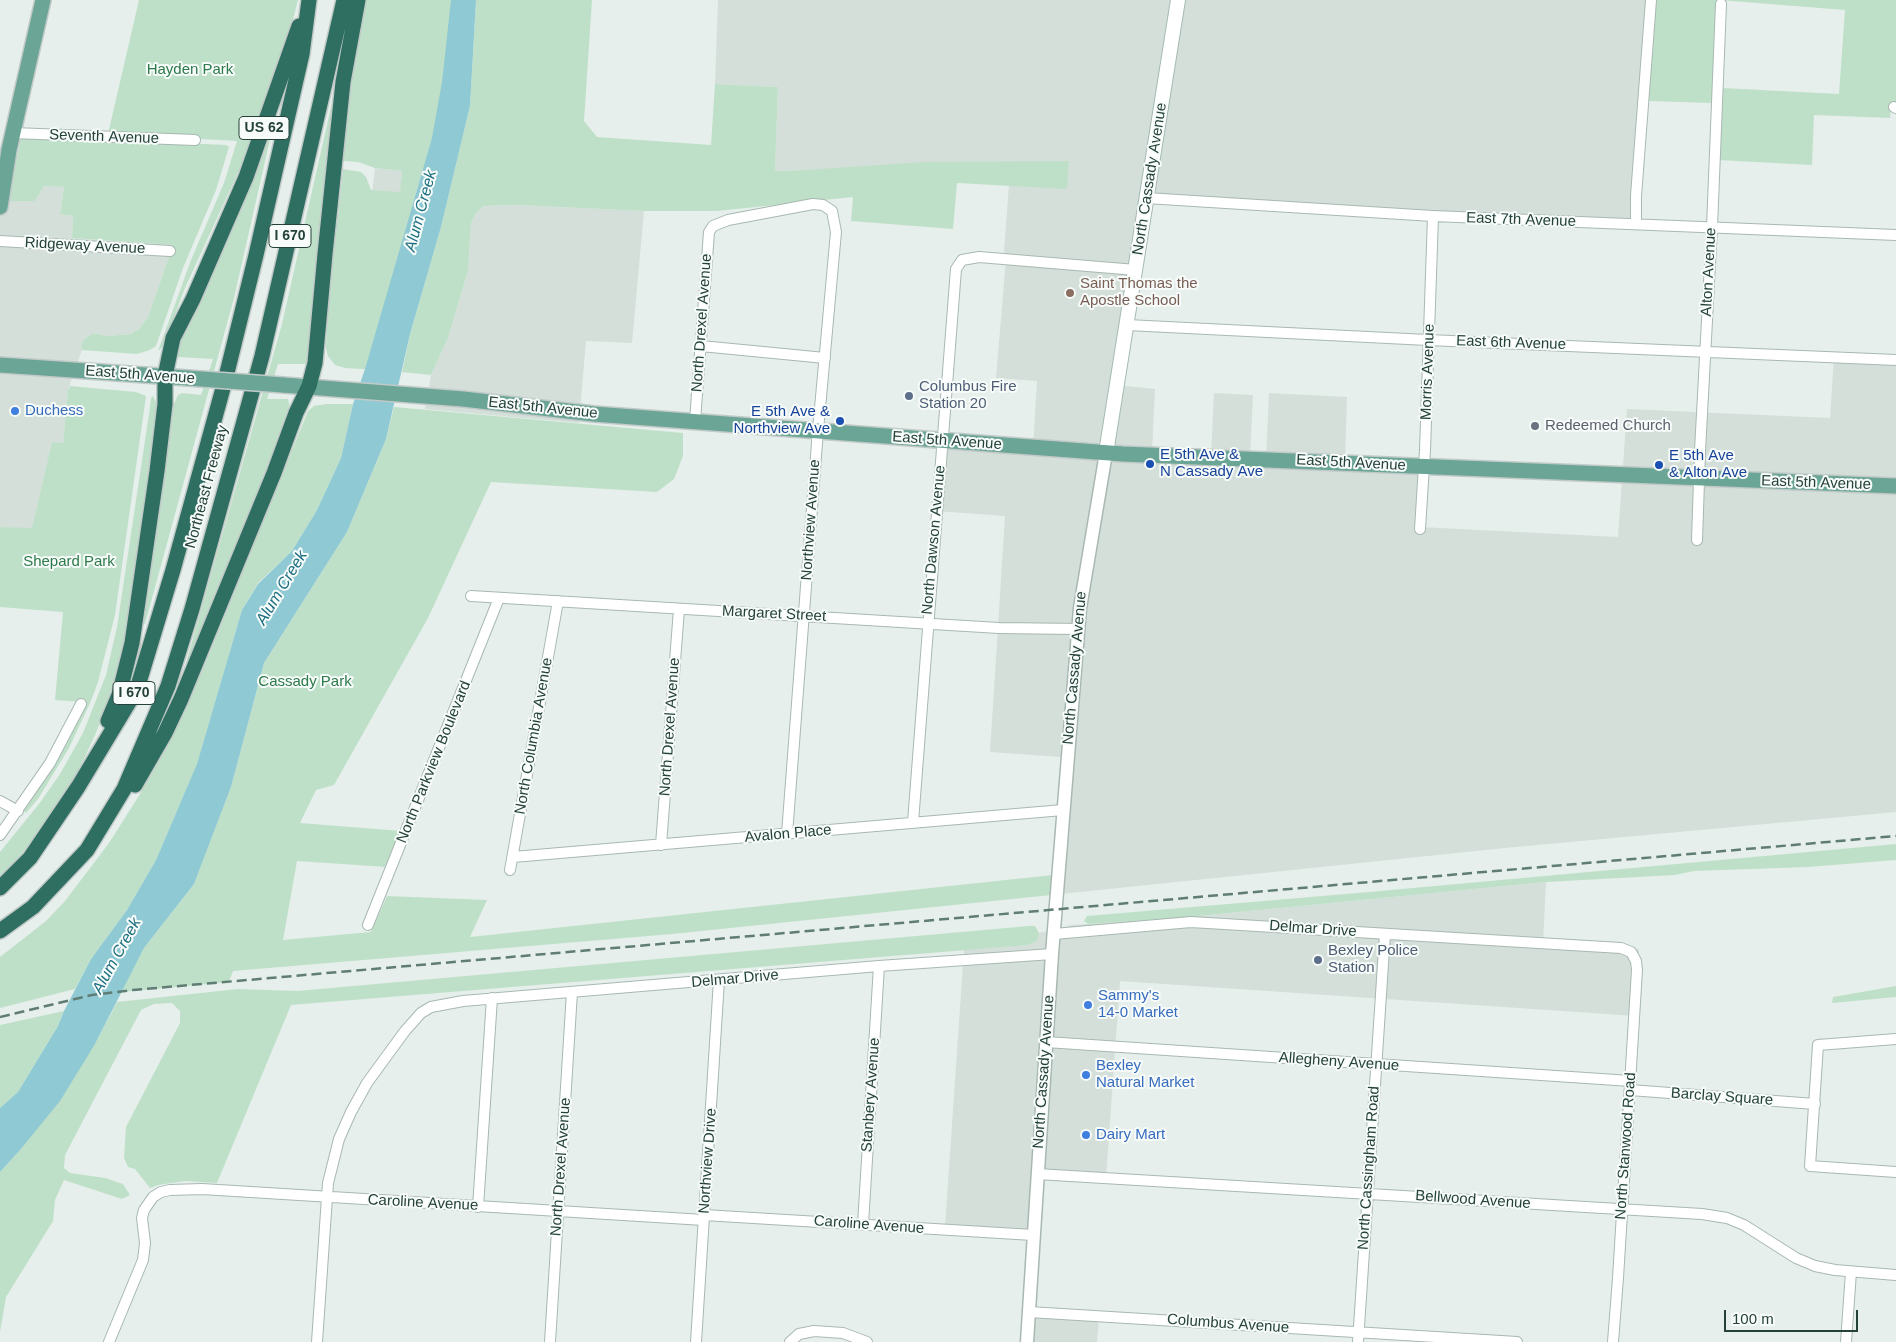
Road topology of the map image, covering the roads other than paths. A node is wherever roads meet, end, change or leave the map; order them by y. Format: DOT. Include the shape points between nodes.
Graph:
graph roads {
  1 [pos="43,0"];
  2 [pos="309,0"];
  3 [pos="344,0"];
  4 [pos="358,0"];
  5 [pos="1178,0"];
  6 [pos="1651,0"];
  7 [pos="1721,4"];
  8 [pos="13,134"];
  9 [pos="195,140"];
  10 [pos="1146,198"];
  11 [pos="0,207"];
  12 [pos="1433,216"];
  13 [pos="1636,224"];
  14 [pos="713,226"];
  15 [pos="1712,227"];
  16 [pos="1896,235"];
  17 [pos="0,241"];
  18 [pos="170,251"];
  19 [pos="1136,270"];
  20 [pos="1127,325"];
  21 [pos="1428,340"];
  22 [pos="700,346"];
  23 [pos="1705,352"];
  24 [pos="825,358"];
  25 [pos="1896,360"];
  26 [pos="0,365"];
  27 [pos="165,376"];
  28 [pos="310,386"];
  29 [pos="695,421"];
  30 [pos="818,430"];
  31 [pos="943,440"];
  32 [pos="1106,453"];
  33 [pos="1424,466"];
  34 [pos="1700,478"];
  35 [pos="1896,486"];
  36 [pos="1420,529"];
  37 [pos="1697,540"];
  38 [pos="471,596"];
  39 [pos="499,598"];
  40 [pos="558,601"];
  41 [pos="679,609"];
  42 [pos="804,616"];
  43 [pos="928,624"];
  44 [pos="1078,629"];
  45 [pos="81,704"];
  46 [pos="89,767"];
  47 [pos="0,801"];
  48 [pos="1063,810"];
  49 [pos="18,811"];
  50 [pos="913,822"];
  51 [pos="787,834"];
  52 [pos="0,836"];
  53 [pos="94,838"];
  54 [pos="661,845"];
  55 [pos="513,857"];
  56 [pos="510,870"];
  57 [pos="0,888"];
  58 [pos="368,926"];
  59 [pos="0,931"];
  60 [pos="1054,934"];
  61 [pos="1385,934"];
  62 [pos="1631,952"];
  63 [pos="1052,954"];
  64 [pos="879,966"];
  65 [pos="719,980"];
  66 [pos="572,992"];
  67 [pos="492,998"];
  68 [pos="1896,1039"];
  69 [pos="1046,1042"];
  70 [pos="1376,1064"];
  71 [pos="1630,1086"];
  72 [pos="1815,1104"];
  73 [pos="1896,1172"];
  74 [pos="1037,1174"];
  75 [pos="1367,1194"];
  76 [pos="326,1197"];
  77 [pos="478,1206"];
  78 [pos="1622,1210"];
  79 [pos="558,1211"];
  80 [pos="704,1217"];
  81 [pos="863,1224"];
  82 [pos="1034,1235"];
  83 [pos="1851,1272"];
  84 [pos="1896,1275"];
  85 [pos="1029,1312"];
  86 [pos="1358,1337"];
  87 [pos="109,1342"];
  88 [pos="317,1342"];
  89 [pos="550,1342"];
  90 [pos="696,1342"];
  91 [pos="790,1342"];
  92 [pos="867,1342"];
  93 [pos="1027,1342"];
  94 [pos="1517,1342"];
  95 [pos="1613,1342"];
  96 [pos="1846,1342"];
  1 -- 8 [label="main road"];
  2 -- 27 [label="highway, US 62" via="246,177 193,299 172,338"];
  2 -- 46 [label="highway, Northeast Freeway / I 670" via="302,54 215,422 136,689"];
  3 -- 53 [label="highway, Northeast Freeway / I 670" via="262,356 192,609 168,686 124,789"];
  4 -- 28 [label="highway" via="343,82 315,364"];
  5 -- 10 [label="main road, North Cassady Avenue"];
  6 -- 13 [label="street"];
  7 -- 15 [label="street, Alton Avenue"];
  8 -- 9 [label="street, Seventh Avenue"];
  8 -- 11 [label="main road"];
  10 -- 12 [label="street, East 7th Avenue"];
  10 -- 19 [label="main road, North Cassady Avenue"];
  12 -- 13 [label="street, East 7th Avenue"];
  12 -- 21 [label="street, Morris Avenue"];
  13 -- 15 [label="street, East 7th Avenue"];
  14 -- 22 [label="street, North Drexel Avenue" via="708,238"];
  14 -- 24 [label="street, Northview Avenue" via="728,220 813,204 824,205 832,211 836,232"];
  15 -- 16 [label="street, East 7th Avenue"];
  15 -- 23 [label="street, Alton Avenue"];
  17 -- 18 [label="street, Ridgeway Avenue"];
  19 -- 20 [label="main road, North Cassady Avenue"];
  19 -- 31 [label="street, North Dawson Avenue" via="979,257 962,260 954,280"];
  20 -- 21 [label="street, East 6th Avenue"];
  20 -- 32 [label="main road, North Cassady Avenue"];
  21 -- 23 [label="street, East 6th Avenue"];
  21 -- 33 [label="street, Morris Avenue"];
  22 -- 24 [label="street"];
  22 -- 29 [label="street, North Drexel Avenue"];
  23 -- 25 [label="street, East 6th Avenue"];
  23 -- 34 [label="street, Alton Avenue"];
  24 -- 30 [label="street, Northview Avenue"];
  26 -- 27 [label="main road, East 5th Avenue"];
  27 -- 28 [label="main road, East 5th Avenue, bridge"];
  27 -- 46 [label="highway" via="158,471 132,644 119,695"];
  28 -- 29 [label="main road, East 5th Avenue"];
  28 -- 53 [label="highway" via="296,413 181,699 132,789"];
  29 -- 30 [label="main road, East 5th Avenue"];
  30 -- 31 [label="main road, East 5th Avenue"];
  30 -- 42 [label="street, Northview Avenue"];
  31 -- 32 [label="main road, East 5th Avenue"];
  31 -- 43 [label="street, North Dawson Avenue"];
  32 -- 33 [label="main road, East 5th Avenue"];
  32 -- 44 [label="street, North Cassady Avenue" via="1086,560"];
  33 -- 34 [label="main road, East 5th Avenue"];
  33 -- 36 [label="street, Morris Avenue"];
  34 -- 35 [label="main road, East 5th Avenue"];
  34 -- 37 [label="street, Alton Avenue"];
  38 -- 39 [label="street, Margaret Street"];
  39 -- 40 [label="street, Margaret Street"];
  39 -- 58 [label="street, North Parkview Boulevard"];
  40 -- 41 [label="street, Margaret Street"];
  40 -- 55 [label="street, North Columbia Avenue"];
  41 -- 42 [label="street, Margaret Street"];
  41 -- 54 [label="street, North Drexel Avenue"];
  42 -- 43 [label="street, Margaret Street"];
  42 -- 51 [label="street, Northview Avenue"];
  43 -- 44 [label="street, Margaret Street"];
  43 -- 50 [label="street, North Dawson Avenue"];
  44 -- 48 [label="street, North Cassady Avenue"];
  45 -- 49 [label="street" via="50,763"];
  46 -- 57 [label="highway, Northeast Freeway / I 670" via="30,858"];
  47 -- 49 [label="street"];
  48 -- 50 [label="street, Avalon Place"];
  48 -- 60 [label="street, North Cassady Avenue"];
  49 -- 52 [label="street"];
  50 -- 51 [label="street, Avalon Place"];
  51 -- 54 [label="street, Avalon Place"];
  53 -- 59 [label="highway, Northeast Freeway / I 670" via="87,850 33,908"];
  54 -- 55 [label="street, Avalon Place"];
  55 -- 56 [label="street, North Columbia Avenue"];
  60 -- 61 [label="street, Delmar Drive" via="1191,922"];
  60 -- 63 [label="street, North Cassady Avenue"];
  61 -- 62 [label="street, Delmar Drive" via="1621,948"];
  61 -- 70 [label="street, North Cassingham Road"];
  62 -- 71 [label="street, North Stanwood Road" via="1637,970"];
  63 -- 64 [label="street, Delmar Drive"];
  63 -- 69 [label="street, North Cassady Avenue"];
  64 -- 65 [label="street, Delmar Drive"];
  64 -- 81 [label="street, Stanbery Avenue"];
  65 -- 66 [label="street, Delmar Drive"];
  65 -- 80 [label="street, Northview Drive"];
  66 -- 67 [label="street, Delmar Drive"];
  66 -- 79 [label="street, North Drexel Avenue"];
  67 -- 76 [label="street, Delmar Drive" via="442,1004 421,1013 405,1031 367,1083 351,1112 339,1138"];
  67 -- 77 [label="street"];
  68 -- 72 [label="street" via="1818,1045"];
  69 -- 70 [label="street, Allegheny Avenue"];
  69 -- 74 [label="street, North Cassady Avenue"];
  70 -- 71 [label="street, Allegheny Avenue"];
  70 -- 75 [label="street, North Cassingham Road"];
  71 -- 72 [label="street, Barclay Square"];
  71 -- 78 [label="street, North Stanwood Road"];
  72 -- 73 [label="street" via="1810,1166"];
  74 -- 75 [label="street, Bellwood Avenue"];
  74 -- 82 [label="street, North Cassady Avenue"];
  75 -- 78 [label="street, Bellwood Avenue"];
  75 -- 86 [label="street, North Cassingham Road"];
  76 -- 77 [label="street, Caroline Avenue"];
  76 -- 87 [label="street, Caroline Avenue" via="202,1188 162,1192 147,1204 142,1218 143,1260"];
  76 -- 88 [label="street"];
  77 -- 79 [label="street, Caroline Avenue"];
  78 -- 83 [label="street, Bellwood Avenue" via="1727,1218 1762,1234 1796,1258 1814,1266"];
  78 -- 95 [label="street, North Stanwood Road"];
  79 -- 80 [label="street, Caroline Avenue"];
  79 -- 89 [label="street, North Drexel Avenue"];
  80 -- 81 [label="street, Caroline Avenue"];
  80 -- 90 [label="street, Northview Drive"];
  81 -- 82 [label="street, Caroline Avenue"];
  82 -- 85 [label="street, North Cassady Avenue"];
  83 -- 84 [label="street, Bellwood Avenue"];
  83 -- 96 [label="street"];
  85 -- 86 [label="street, Columbus Avenue"];
  85 -- 93 [label="street, North Cassady Avenue"];
  86 -- 94 [label="street, Columbus Avenue"];
  91 -- 92 [label="street" via="799,1334 814,1331 842,1333"];
}
